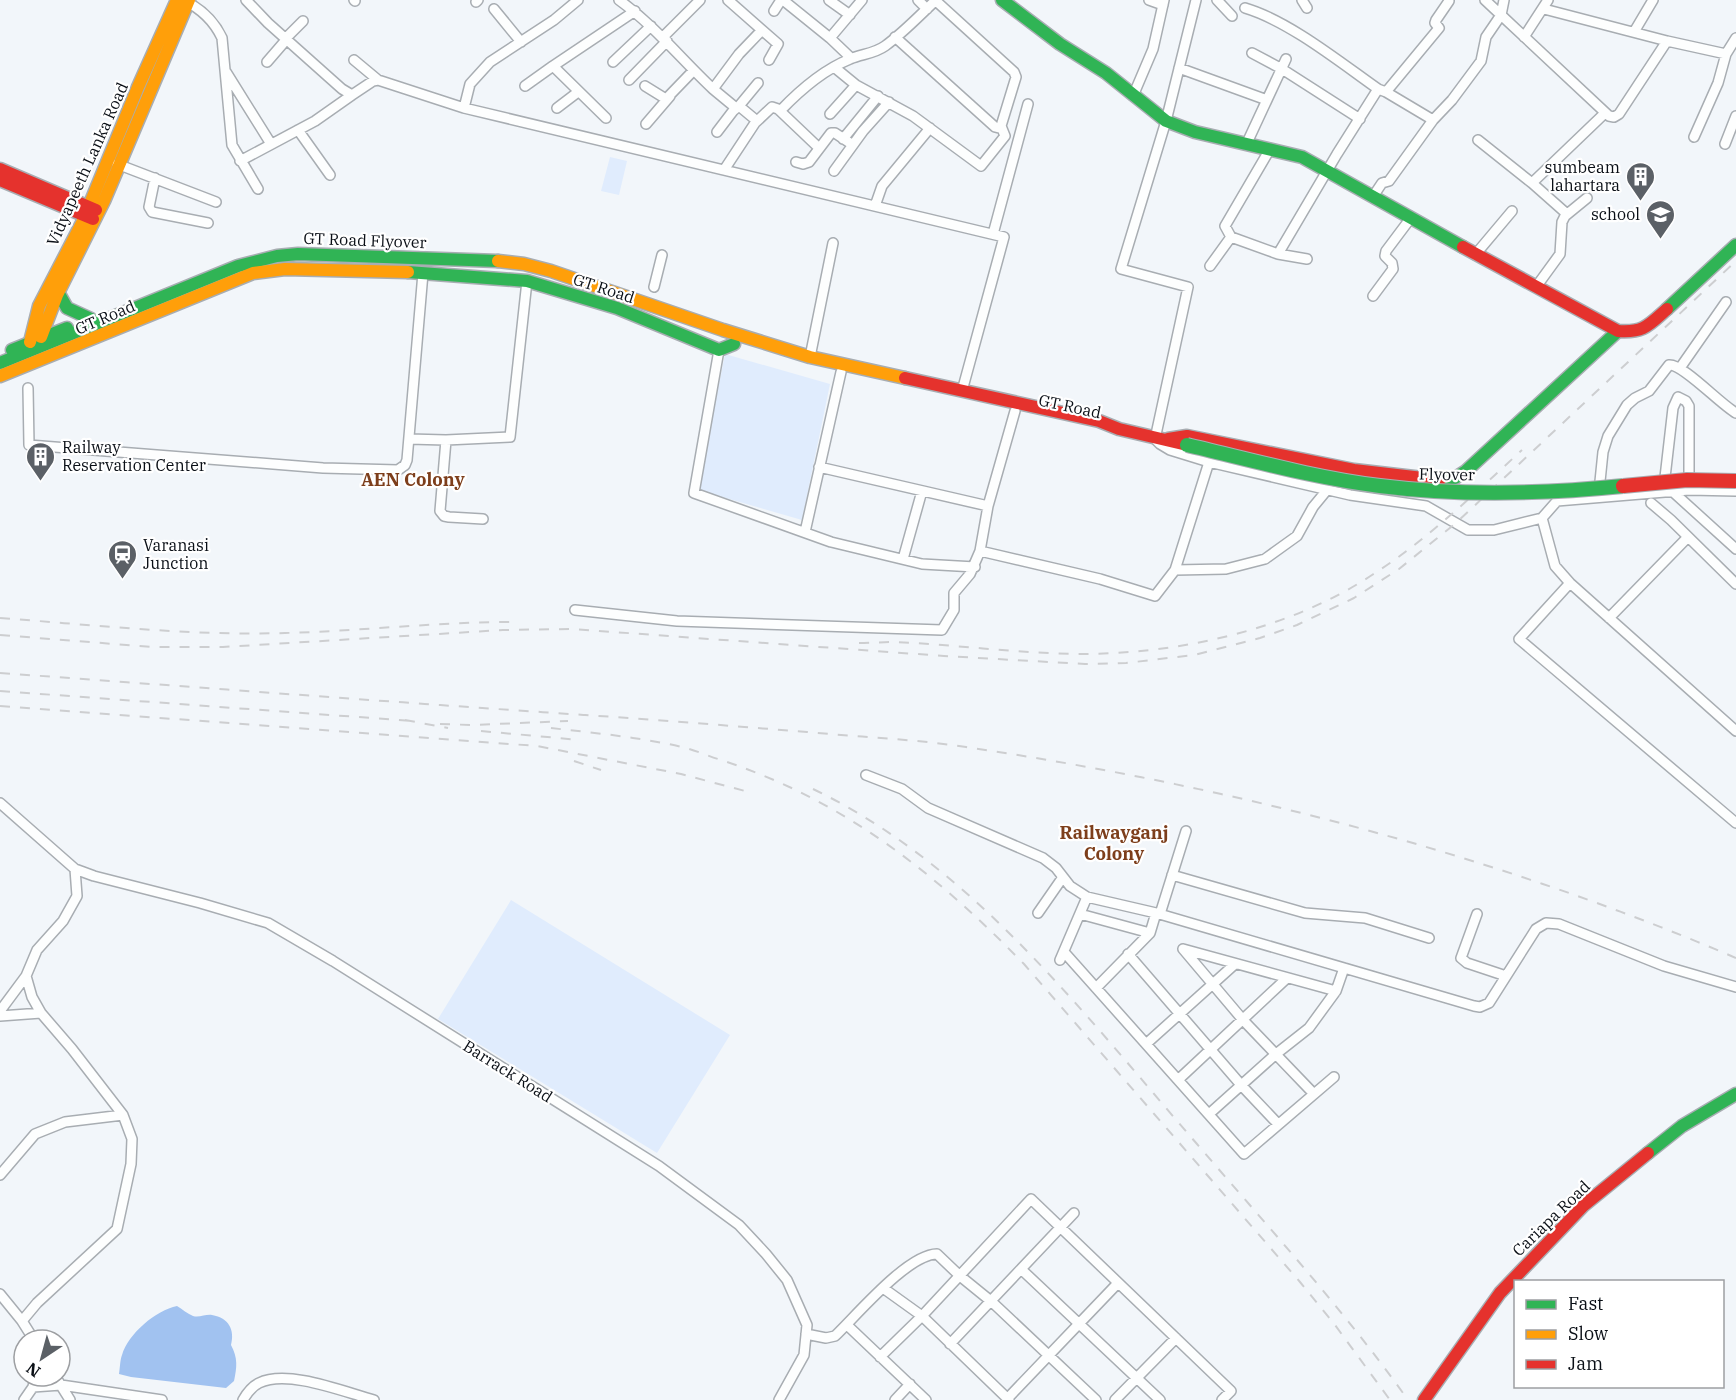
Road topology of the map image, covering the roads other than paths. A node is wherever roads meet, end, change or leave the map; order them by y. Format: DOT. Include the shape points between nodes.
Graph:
graph roads {
  1 [pos="246,0"];
  2 [pos="578,0"];
  3 [pos="619,0"];
  4 [pos="700,0"];
  5 [pos="728,0"];
  6 [pos="782,0"];
  7 [pos="829,0"];
  8 [pos="862,0"];
  9 [pos="918,0"];
  10 [pos="936,0"];
  11 [pos="1002,0"];
  12 [pos="1149,0"];
  13 [pos="1196,0"];
  14 [pos="1217,0"];
  15 [pos="1485,0"];
  16 [pos="1504,0"];
  17 [pos="1653,0"];
  18 [pos="184,1"];
  19 [pos="1449,1"];
  20 [pos="1163,2"];
  21 [pos="1546,4"];
  22 [pos="494,9"];
  23 [pos="927,9"];
  24 [pos="1245,9"];
  25 [pos="635,11"];
  26 [pos="774,11"];
  27 [pos="850,15"];
  28 [pos="1501,15"];
  29 [pos="1232,16"];
  30 [pos="303,21"];
  31 [pos="651,26"];
  32 [pos="762,30"];
  33 [pos="1634,32"];
  34 [pos="895,37"];
  35 [pos="1524,37"];
  36 [pos="830,38"];
  37 [pos="1736,38"];
  38 [pos="286,39"];
  39 [pos="665,39"];
  40 [pos="1667,41"];
  41 [pos="521,42"];
  42 [pos="1252,53"];
  43 [pos="1726,54"];
  44 [pos="851,58"];
  45 [pos="1286,59"];
  46 [pos="354,60"];
  47 [pos="769,60"];
  48 [pos="267,62"];
  49 [pos="613,62"];
  50 [pos="553,66"];
  51 [pos="834,67"];
  52 [pos="1179,68"];
  53 [pos="1282,69"];
  54 [pos="693,71"];
  55 [pos="226,72"];
  56 [pos="378,80"];
  57 [pos="629,80"];
  58 [pos="758,83"];
  59 [pos="856,84"];
  60 [pos="525,86"];
  61 [pos="645,86"];
  62 [pos="713,89"];
  63 [pos="1382,91"];
  64 [pos="578,92"];
  65 [pos="352,95"];
  66 [pos="670,96"];
  67 [pos="878,96"];
  68 [pos="1133,96"];
  69 [pos="1268,100"];
  70 [pos="889,102"];
  71 [pos="1028,104"];
  72 [pos="738,107"];
  73 [pos="464,108"];
  74 [pos="557,108"];
  75 [pos="780,111"];
  76 [pos="830,114"];
  77 [pos="1605,114"];
  78 [pos="1736,116"];
  79 [pos="606,118"];
  80 [pos="1360,119"];
  81 [pos="1433,120"];
  82 [pos="1166,121"];
  83 [pos="757,122"];
  84 [pos="646,124"];
  85 [pos="1002,126"];
  86 [pos="930,128"];
  87 [pos="298,130"];
  88 [pos="717,132"];
  89 [pos="1694,137"];
  90 [pos="843,139"];
  91 [pos="1478,141"];
  92 [pos="271,144"];
  93 [pos="1725,144"];
  94 [pos="853,145"];
  95 [pos="1246,145"];
  96 [pos="819,148"];
  97 [pos="1270,149"];
  98 [pos="116,158"];
  99 [pos="240,161"];
  100 [pos="796,162"];
  101 [pos="724,170"];
  102 [pos="834,171"];
  103 [pos="1327,171"];
  104 [pos="330,175"];
  105 [pos="155,178"];
  106 [pos="3,179"];
  107 [pos="1532,183"];
  108 [pos="258,189"];
  109 [pos="1374,195"];
  110 [pos="1587,198"];
  111 [pos="216,202"];
  112 [pos="875,206"];
  113 [pos="1512,211"];
  114 [pos="91,213"];
  115 [pos="1566,214"];
  116 [pos="1410,219"];
  117 [pos="208,223"];
  118 [pos="993,234"];
  119 [pos="1231,237"];
  120 [pos="833,243"];
  121 [pos="1736,245"];
  122 [pos="1278,254"];
  123 [pos="662,255"];
  124 [pos="1475,255"];
  125 [pos="1307,259"];
  126 [pos="1210,266"];
  127 [pos="423,273"];
  128 [pos="527,281"];
  129 [pos="654,287"];
  130 [pos="1536,287"];
  131 [pos="58,292"];
  132 [pos="1373,296"];
  133 [pos="1726,302"];
  134 [pos="92,319"];
  135 [pos="1618,331"];
  136 [pos="35,339"];
  137 [pos="736,339"];
  138 [pos="720,340"];
  139 [pos="0,355"];
  140 [pos="810,361"];
  141 [pos="0,363"];
  142 [pos="1680,368"];
  143 [pos="841,372"];
  144 [pos="0,375"];
  145 [pos="28,388"];
  146 [pos="962,391"];
  147 [pos="1015,411"];
  148 [pos="1736,413"];
  149 [pos="1119,429"];
  150 [pos="409,439"];
  151 [pos="1159,439"];
  152 [pos="446,440"];
  153 [pos="1209,462"];
  154 [pos="819,467"];
  155 [pos="1411,478"];
  156 [pos="1736,481"];
  157 [pos="922,490"];
  158 [pos="1327,490"];
  159 [pos="1689,490"];
  160 [pos="1668,491"];
  161 [pos="1736,491"];
  162 [pos="1598,498"];
  163 [pos="1407,503"];
  164 [pos="1651,503"];
  165 [pos="988,506"];
  166 [pos="1542,518"];
  167 [pos="483,519"];
  168 [pos="805,532"];
  169 [pos="1688,537"];
  170 [pos="1736,549"];
  171 [pos="980,551"];
  172 [pos="903,559"];
  173 [pos="975,567"];
  174 [pos="1175,570"];
  175 [pos="1570,583"];
  176 [pos="1736,584"];
  177 [pos="575,610"];
  178 [pos="1609,618"];
  179 [pos="1736,731"];
  180 [pos="866,774"];
  181 [pos="0,803"];
  182 [pos="1736,823"];
  183 [pos="1186,831"];
  184 [pos="75,869"];
  185 [pos="1172,875"];
  186 [pos="1063,877"];
  187 [pos="1087,897"];
  188 [pos="1038,913"];
  189 [pos="1080,914"];
  190 [pos="1158,914"];
  191 [pos="1477,914"];
  192 [pos="1150,933"];
  193 [pos="1429,938"];
  194 [pos="1128,954"];
  195 [pos="1235,964"];
  196 [pos="1344,968"];
  197 [pos="26,976"];
  198 [pos="1506,976"];
  199 [pos="1287,978"];
  200 [pos="1212,985"];
  201 [pos="1736,987"];
  202 [pos="1096,988"];
  203 [pos="1336,991"];
  204 [pos="0,1011"];
  205 [pos="41,1013"];
  206 [pos="1180,1014"];
  207 [pos="0,1016"];
  208 [pos="1243,1020"];
  209 [pos="1146,1044"];
  210 [pos="1210,1050"];
  211 [pos="1276,1054"];
  212 [pos="1334,1077"];
  213 [pos="1179,1079"];
  214 [pos="1242,1086"];
  215 [pos="1314,1094"];
  216 [pos="1736,1094"];
  217 [pos="1209,1114"];
  218 [pos="123,1115"];
  219 [pos="1278,1124"];
  220 [pos="0,1175"];
  221 [pos="1074,1214"];
  222 [pos="1062,1229"];
  223 [pos="1022,1270"];
  224 [pos="960,1276"];
  225 [pos="1118,1283"];
  226 [pos="883,1288"];
  227 [pos="0,1294"];
  228 [pos="992,1302"];
  229 [pos="922,1316"];
  230 [pos="22,1321"];
  231 [pos="1079,1323"];
  232 [pos="847,1325"];
  233 [pos="26,1328"];
  234 [pos="806,1334"];
  235 [pos="1176,1338"];
  236 [pos="951,1344"];
  237 [pos="1048,1355"];
  238 [pos="880,1357"];
  239 [pos="1137,1377"];
  240 [pos="910,1384"];
  241 [pos="72,1386"];
  242 [pos="1008,1399"];
  243 [pos="162,1400"];
  244 [pos="243,1400"];
  245 [pos="374,1400"];
  246 [pos="779,1400"];
  247 [pos="895,1400"];
  248 [pos="926,1400"];
  249 [pos="1096,1400"];
  250 [pos="1115,1400"];
  251 [pos="1160,1400"];
  252 [pos="1222,1400"];
  253 [pos="1424,1400"];
  1 -- 38 [label="street"];
  2 -- 41 [label="street"];
  3 -- 25 [label="street"];
  4 -- 39 [label="street"];
  5 -- 32 [label="street"];
  6 -- 26 [label="street"];
  6 -- 36 [label="street"];
  7 -- 27 [label="street"];
  8 -- 27 [label="street"];
  9 -- 23 [label="street"];
  10 -- 23 [label="street"];
  10 -- 85 [label="street" via="1014,72 1016,77"];
  11 -- 68 [label="main road"];
  12 -- 20 [label="street"];
  13 -- 52 [label="street"];
  14 -- 29 [label="street"];
  15 -- 28 [label="street"];
  16 -- 28 [label="street"];
  17 -- 33 [label="street"];
  18 -- 55 [label="street" via="201,10 219,31"];
  18 -- 98 [label="main road, Vidyapeeth Lanka Road"];
  19 -- 63 [label="street" via="1436,20 1438,30"];
  20 -- 68 [label="street" via="1153,49"];
  21 -- 33 [label="street"];
  21 -- 35 [label="street"];
  22 -- 41 [label="street"];
  23 -- 34 [label="street"];
  24 -- 63 [label="street" via="1298,34"];
  25 -- 31 [label="street"];
  25 -- 50 [label="street"];
  27 -- 36 [label="street"];
  28 -- 35 [label="street"];
  28 -- 81 [label="street" via="1486,37 1481,61"];
  30 -- 38 [label="street"];
  31 -- 39 [label="street"];
  31 -- 49 [label="street"];
  32 -- 47 [label="street" via="778,44"];
  32 -- 62 [label="street"];
  33 -- 40 [label="street"];
  34 -- 44 [label="street" via="874,52"];
  34 -- 85 [label="street" via="995,127"];
  35 -- 77 [label="street"];
  36 -- 44 [label="street"];
  37 -- 43 [label="street"];
  38 -- 48 [label="street"];
  38 -- 65 [label="street"];
  39 -- 54 [label="street"];
  39 -- 57 [label="street"];
  40 -- 43 [label="street"];
  40 -- 77 [label="street" via="1619,114"];
  41 -- 73 [label="street" via="477,75 470,84"];
  42 -- 53 [label="street"];
  43 -- 89 [label="street"];
  44 -- 51 [label="street"];
  45 -- 53 [label="street"];
  46 -- 56 [label="street"];
  50 -- 60 [label="street"];
  50 -- 64 [label="street"];
  51 -- 59 [label="street"];
  51 -- 75 [label="street" via="801,89"];
  52 -- 69 [label="street"];
  52 -- 82 [label="street"];
  53 -- 69 [label="street"];
  53 -- 80 [label="street"];
  54 -- 62 [label="street"];
  54 -- 66 [label="street"];
  55 -- 92 [label="street"];
  55 -- 99 [label="street" via="232,145"];
  56 -- 65 [label="street"];
  56 -- 73 [label="street"];
  58 -- 72 [label="street"];
  59 -- 67 [label="street"];
  59 -- 76 [label="street"];
  61 -- 66 [label="street" via="663,98"];
  62 -- 72 [label="street"];
  63 -- 80 [label="street"];
  63 -- 81 [label="street"];
  64 -- 74 [label="street"];
  64 -- 79 [label="street"];
  65 -- 87 [label="street"];
  66 -- 84 [label="street"];
  67 -- 70 [label="street"];
  67 -- 90 [label="street"];
  68 -- 82 [label="main road"];
  69 -- 95 [label="street"];
  70 -- 86 [label="street"];
  70 -- 94 [label="street"];
  71 -- 118 [label="street"];
  72 -- 83 [label="street"];
  72 -- 88 [label="street"];
  73 -- 101 [label="street"];
  75 -- 83 [label="street" via="772,107"];
  75 -- 96 [label="street"];
  77 -- 107 [label="street"];
  78 -- 93 [label="street"];
  80 -- 103 [label="street"];
  81 -- 109 [label="street" via="1389,181 1382,183"];
  82 -- 95 [label="main road"];
  82 -- 151 [label="street" via="1121,269 1188,287"];
  83 -- 101 [label="street"];
  85 -- 86 [label="street" via="1005,136 981,166"];
  86 -- 112 [label="street" via="882,186"];
  87 -- 92 [label="street"];
  87 -- 104 [label="street"];
  90 -- 94 [label="street"];
  90 -- 96 [label="street" via="833,132"];
  91 -- 107 [label="street"];
  92 -- 99 [label="street"];
  94 -- 102 [label="street"];
  95 -- 97 [label="main road"];
  96 -- 100 [label="street" via="809,162"];
  97 -- 103 [label="main road" via="1302,156"];
  97 -- 119 [label="street" via="1225,226"];
  98 -- 105 [label="street"];
  98 -- 114 [label="main road, Vidyapeeth Lanka Road"];
  99 -- 108 [label="street"];
  101 -- 112 [label="street"];
  103 -- 109 [label="main road"];
  103 -- 122 [label="street"];
  105 -- 111 [label="street"];
  105 -- 117 [label="street" via="149,207 152,212"];
  106 -- 114 [label="main road"];
  107 -- 115 [label="street"];
  109 -- 116 [label="main road"];
  110 -- 115 [label="street"];
  112 -- 118 [label="street"];
  113 -- 124 [label="street"];
  114 -- 131 [label="main road, Vidyapeeth Lanka Road"];
  114 -- 136 [label="main road, Vidyapeeth Lanka Road" via="39,306"];
  115 -- 130 [label="street" via="1560,254"];
  116 -- 124 [label="main road"];
  116 -- 132 [label="street" via="1386,251 1393,269"];
  118 -- 146 [label="street" via="1004,237"];
  119 -- 122 [label="street"];
  119 -- 126 [label="street"];
  120 -- 140 [label="street"];
  121 -- 135 [label="main road" via="1645,329"];
  122 -- 125 [label="street"];
  123 -- 129 [label="street"];
  124 -- 130 [label="main road"];
  127 -- 128 [label="main road, GT Road"];
  127 -- 144 [label="main road, GT Road" via="285,269 254,273"];
  127 -- 150 [label="street"];
  128 -- 138 [label="main road, GT Road"];
  128 -- 152 [label="street" via="510,437"];
  130 -- 135 [label="main road"];
  131 -- 134 [label="main road" via="67,308"];
  131 -- 136 [label="main road, Vidyapeeth Lanka Road"];
  133 -- 142 [label="street"];
  134 -- 136 [label="main road, GT Road"];
  134 -- 137 [label="main road, GT Road" via="237,260 272,252 499,257 553,267 724,325"];
  135 -- 155 [label="main road" via="1466,471 1441,480"];
  136 -- 139 [label="main road, GT Road"];
  137 -- 138 [label="main road, GT Road Flyover"];
  137 -- 138 [label="main road"];
  137 -- 140 [label="main road, GT Road"];
  138 -- 141 [label="main road, GT Road Flyover" via="551,270 524,264 298,254 238,266"];
  138 -- 144 [label="main road, GT Road Flyover" via="523,273 299,264 241,275"];
  138 -- 168 [label="street" via="694,493"];
  140 -- 143 [label="main road, GT Road"];
  140 -- 146 [label="main road, GT Road"];
  142 -- 148 [label="street"];
  142 -- 162 [label="street" via="1669,365 1649,391 1628,405 1606,440"];
  143 -- 147 [label="main road, GT Road"];
  143 -- 154 [label="street"];
  145 -- 150 [label="street" via="29,445 323,468 398,470 407,460"];
  146 -- 149 [label="main road, GT Road" via="1099,421"];
  147 -- 149 [label="main road, GT Road" via="1101,430"];
  147 -- 165 [label="street"];
  149 -- 151 [label="main road, Flyover"];
  150 -- 152 [label="street"];
  151 -- 153 [label="street" via="1170,450"];
  151 -- 155 [label="main road" via="1187,436"];
  151 -- 156 [label="main road, Flyover, bridge" via="1302,473 1403,489 1586,489"];
  152 -- 167 [label="street" via="440,511 449,517"];
  153 -- 158 [label="street"];
  153 -- 174 [label="street"];
  154 -- 157 [label="street"];
  154 -- 168 [label="street"];
  155 -- 163 [label="street"];
  157 -- 165 [label="street"];
  157 -- 172 [label="street"];
  158 -- 163 [label="street"];
  158 -- 174 [label="street" via="1297,536 1265,559 1226,570"];
  159 -- 160 [label="street"];
  159 -- 160 [label="street" via="1689,406 1680,397 1673,408"];
  159 -- 161 [label="street"];
  160 -- 162 [label="street"];
  160 -- 170 [label="street"];
  162 -- 166 [label="street" via="1557,501"];
  163 -- 166 [label="street" via="1426,506 1468,530 1494,530"];
  164 -- 169 [label="street"];
  165 -- 171 [label="street"];
  166 -- 175 [label="street" via="1555,566"];
  168 -- 172 [label="street"];
  169 -- 176 [label="street"];
  169 -- 178 [label="street"];
  171 -- 173 [label="street"];
  171 -- 174 [label="street" via="1155,596"];
  172 -- 173 [label="street"];
  173 -- 177 [label="street" via="954,593 954,610 942,630 677,621"];
  175 -- 178 [label="street"];
  175 -- 182 [label="street" via="1519,639"];
  178 -- 179 [label="street"];
  180 -- 186 [label="street" via="902,789 928,808 1043,858"];
  181 -- 184 [label="street"];
  183 -- 185 [label="street"];
  184 -- 197 [label="street" via="77,896 63,921 37,950"];
  184 -- 234 [label="street, Barrack Road" via="268,924 659,1166 739,1225 766,1254 787,1280 807,1325"];
  185 -- 190 [label="street"];
  185 -- 193 [label="street" via="1305,912 1365,918"];
  186 -- 187 [label="street"];
  186 -- 188 [label="street"];
  187 -- 189 [label="street"];
  187 -- 190 [label="street"];
  189 -- 192 [label="street"];
  189 -- 202 [label="street" via="1062,956"];
  190 -- 192 [label="street"];
  190 -- 196 [label="street"];
  191 -- 198 [label="street" via="1461,958"];
  192 -- 194 [label="street"];
  194 -- 202 [label="street"];
  194 -- 206 [label="street"];
  195 -- 199 [label="street"];
  195 -- 200 [label="street"];
  195 -- 200 [label="street" via="1183,949"];
  196 -- 198 [label="street" via="1480,1007 1489,1003"];
  196 -- 203 [label="street"];
  197 -- 204 [label="street"];
  197 -- 205 [label="street"];
  198 -- 201 [label="street" via="1536,929 1552,922 1664,966"];
  199 -- 203 [label="street"];
  199 -- 208 [label="street"];
  200 -- 206 [label="street"];
  200 -- 208 [label="street"];
  202 -- 209 [label="street"];
  203 -- 211 [label="street" via="1309,1028"];
  205 -- 207 [label="street"];
  205 -- 218 [label="street"];
  206 -- 209 [label="street"];
  206 -- 210 [label="street"];
  208 -- 210 [label="street"];
  208 -- 211 [label="street"];
  209 -- 213 [label="street"];
  210 -- 213 [label="street"];
  210 -- 214 [label="street"];
  211 -- 214 [label="street"];
  211 -- 215 [label="street"];
  212 -- 215 [label="street"];
  213 -- 217 [label="street"];
  214 -- 217 [label="street"];
  214 -- 219 [label="street"];
  215 -- 219 [label="street"];
  216 -- 253 [label="main road, Cariapa Road" via="1682,1126 1583,1206 1500,1293"];
  217 -- 219 [label="street" via="1244,1154"];
  218 -- 220 [label="street" via="65,1122 34,1134"];
  218 -- 230 [label="street" via="132,1139 131,1164 117,1229"];
  221 -- 222 [label="street"];
  222 -- 223 [label="street"];
  222 -- 224 [label="street" via="1032,1200"];
  222 -- 225 [label="street"];
  223 -- 228 [label="street"];
  223 -- 231 [label="street"];
  224 -- 226 [label="street" via="937,1254 930,1254"];
  224 -- 228 [label="street"];
  224 -- 229 [label="street"];
  225 -- 231 [label="street"];
  225 -- 235 [label="street"];
  226 -- 229 [label="street"];
  226 -- 232 [label="street"];
  227 -- 230 [label="street"];
  228 -- 236 [label="street"];
  228 -- 237 [label="street"];
  229 -- 236 [label="street"];
  229 -- 238 [label="street"];
  230 -- 233 [label="street"];
  231 -- 237 [label="street"];
  231 -- 239 [label="street"];
  232 -- 234 [label="street" via="826,1338"];
  232 -- 238 [label="street"];
  234 -- 246 [label="street, Barrack Road" via="804,1355"];
  235 -- 239 [label="street"];
  235 -- 252 [label="street" via="1231,1391"];
  236 -- 242 [label="street"];
  237 -- 242 [label="street"];
  237 -- 249 [label="street"];
  238 -- 240 [label="street"];
  239 -- 250 [label="street"];
  239 -- 251 [label="street"];
  240 -- 247 [label="street"];
  240 -- 248 [label="street"];
  241 -- 243 [label="street"];
  244 -- 245 [label="street" via="261,1382 281,1378"];
}
